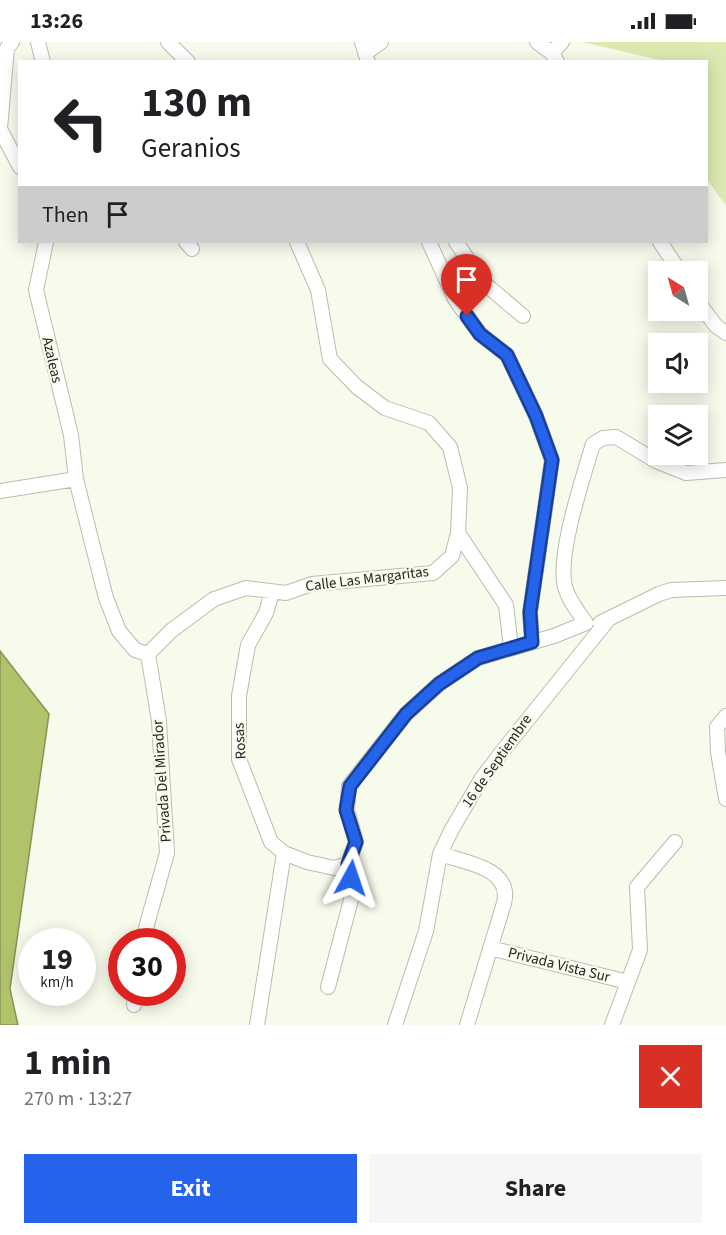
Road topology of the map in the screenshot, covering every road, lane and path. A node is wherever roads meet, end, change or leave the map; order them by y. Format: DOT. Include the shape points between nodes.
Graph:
graph roads {
  1 [pos="12,42"];
  2 [pos="38,42"];
  3 [pos="168,42"];
  4 [pos="381,42"];
  5 [pos="537,42"];
  6 [pos="562,42"];
  7 [pos="366,52"];
  8 [pos="554,57"];
  9 [pos="42,60"];
  10 [pos="186,60"];
  11 [pos="18,163"];
  12 [pos="46,243"];
  13 [pos="297,243"];
  14 [pos="429,243"];
  15 [pos="457,243"];
  16 [pos="661,243"];
  17 [pos="673,261"];
  18 [pos="708,315"];
  19 [pos="523,316"];
  20 [pos="726,333"];
  21 [pos="726,470"];
  22 [pos="76,479"];
  23 [pos="0,491"];
  24 [pos="458,532"];
  25 [pos="726,588"];
  26 [pos="272,592"];
  27 [pos="607,621"];
  28 [pos="586,623"];
  29 [pos="532,642"];
  30 [pos="511,648"];
  31 [pos="148,654"];
  32 [pos="725,717"];
  33 [pos="726,799"];
  34 [pos="675,842"];
  35 [pos="284,853"];
  36 [pos="440,854"];
  37 [pos="348,864"];
  38 [pos="146,928"];
  39 [pos="490,948"];
  40 [pos="628,982"];
  41 [pos="328,987"];
  42 [pos="257,1025"];
  43 [pos="395,1025"];
  44 [pos="467,1025"];
  45 [pos="612,1025"];
  1 -- 11 [label="street" via="7,48 0,129"];
  2 -- 9 [label="street"];
  3 -- 10 [label="street"];
  4 -- 7 [label="street"];
  5 -- 8 [label="street"];
  6 -- 8 [label="street"];
  12 -- 22 [label="street, Azaleas" via="36,290 71,435"];
  13 -- 24 [label="street, Calle Las Margaritas" via="318,290 330,359 385,408 429,423 450,447 460,488"];
  14 -- 29 [label="street" via="455,299 480,334 507,355 552,460 530,612"];
  15 -- 19 [label="street" via="484,283"];
  16 -- 17 [label="street"];
  18 -- 20 [label="street"];
  21 -- 28 [label="street" via="686,473 656,461 616,437 593,444 566,552 565,574 572,604"];
  22 -- 23 [label="street"];
  22 -- 31 [label="street" via="106,598 119,631 135,650"];
  24 -- 26 [label="street, Calle Las Margaritas" via="452,556 433,573 312,584 286,593"];
  24 -- 30 [label="street" via="506,605"];
  25 -- 27 [label="street" via="671,590"];
  26 -- 31 [label="street, Calle Las Margaritas" via="246,588 214,599 172,630"];
  26 -- 35 [label="street, Rosas" via="266,613 248,645 239,696 239,759 271,842"];
  27 -- 28 [label="street"];
  27 -- 36 [label="street, 16 de Septiembre" via="482,778"];
  28 -- 29 [label="street"];
  29 -- 30 [label="street"];
  30 -- 37 [label="street" via="478,658 439,684 406,714 350,786 346,810 356,842"];
  31 -- 38 [label="street, Privada Del Mirador" via="159,722 167,853"];
  32 -- 33 [label="street" via="717,727"];
  34 -- 40 [label="street, Privada Vista Sur" via="637,886 640,950"];
  35 -- 37 [label="street" via="334,868"];
  35 -- 42 [label="street"];
  36 -- 39 [label="street, Privada Vista Sur" via="491,871 503,883 506,896"];
  36 -- 43 [label="street, 16 de Septiembre" via="426,931"];
  37 -- 41 [label="street" via="353,892"];
  39 -- 40 [label="street, Privada Vista Sur"];
  39 -- 44 [label="street, Privada Vista Sur"];
  40 -- 45 [label="street, Privada Vista Sur"];
}
